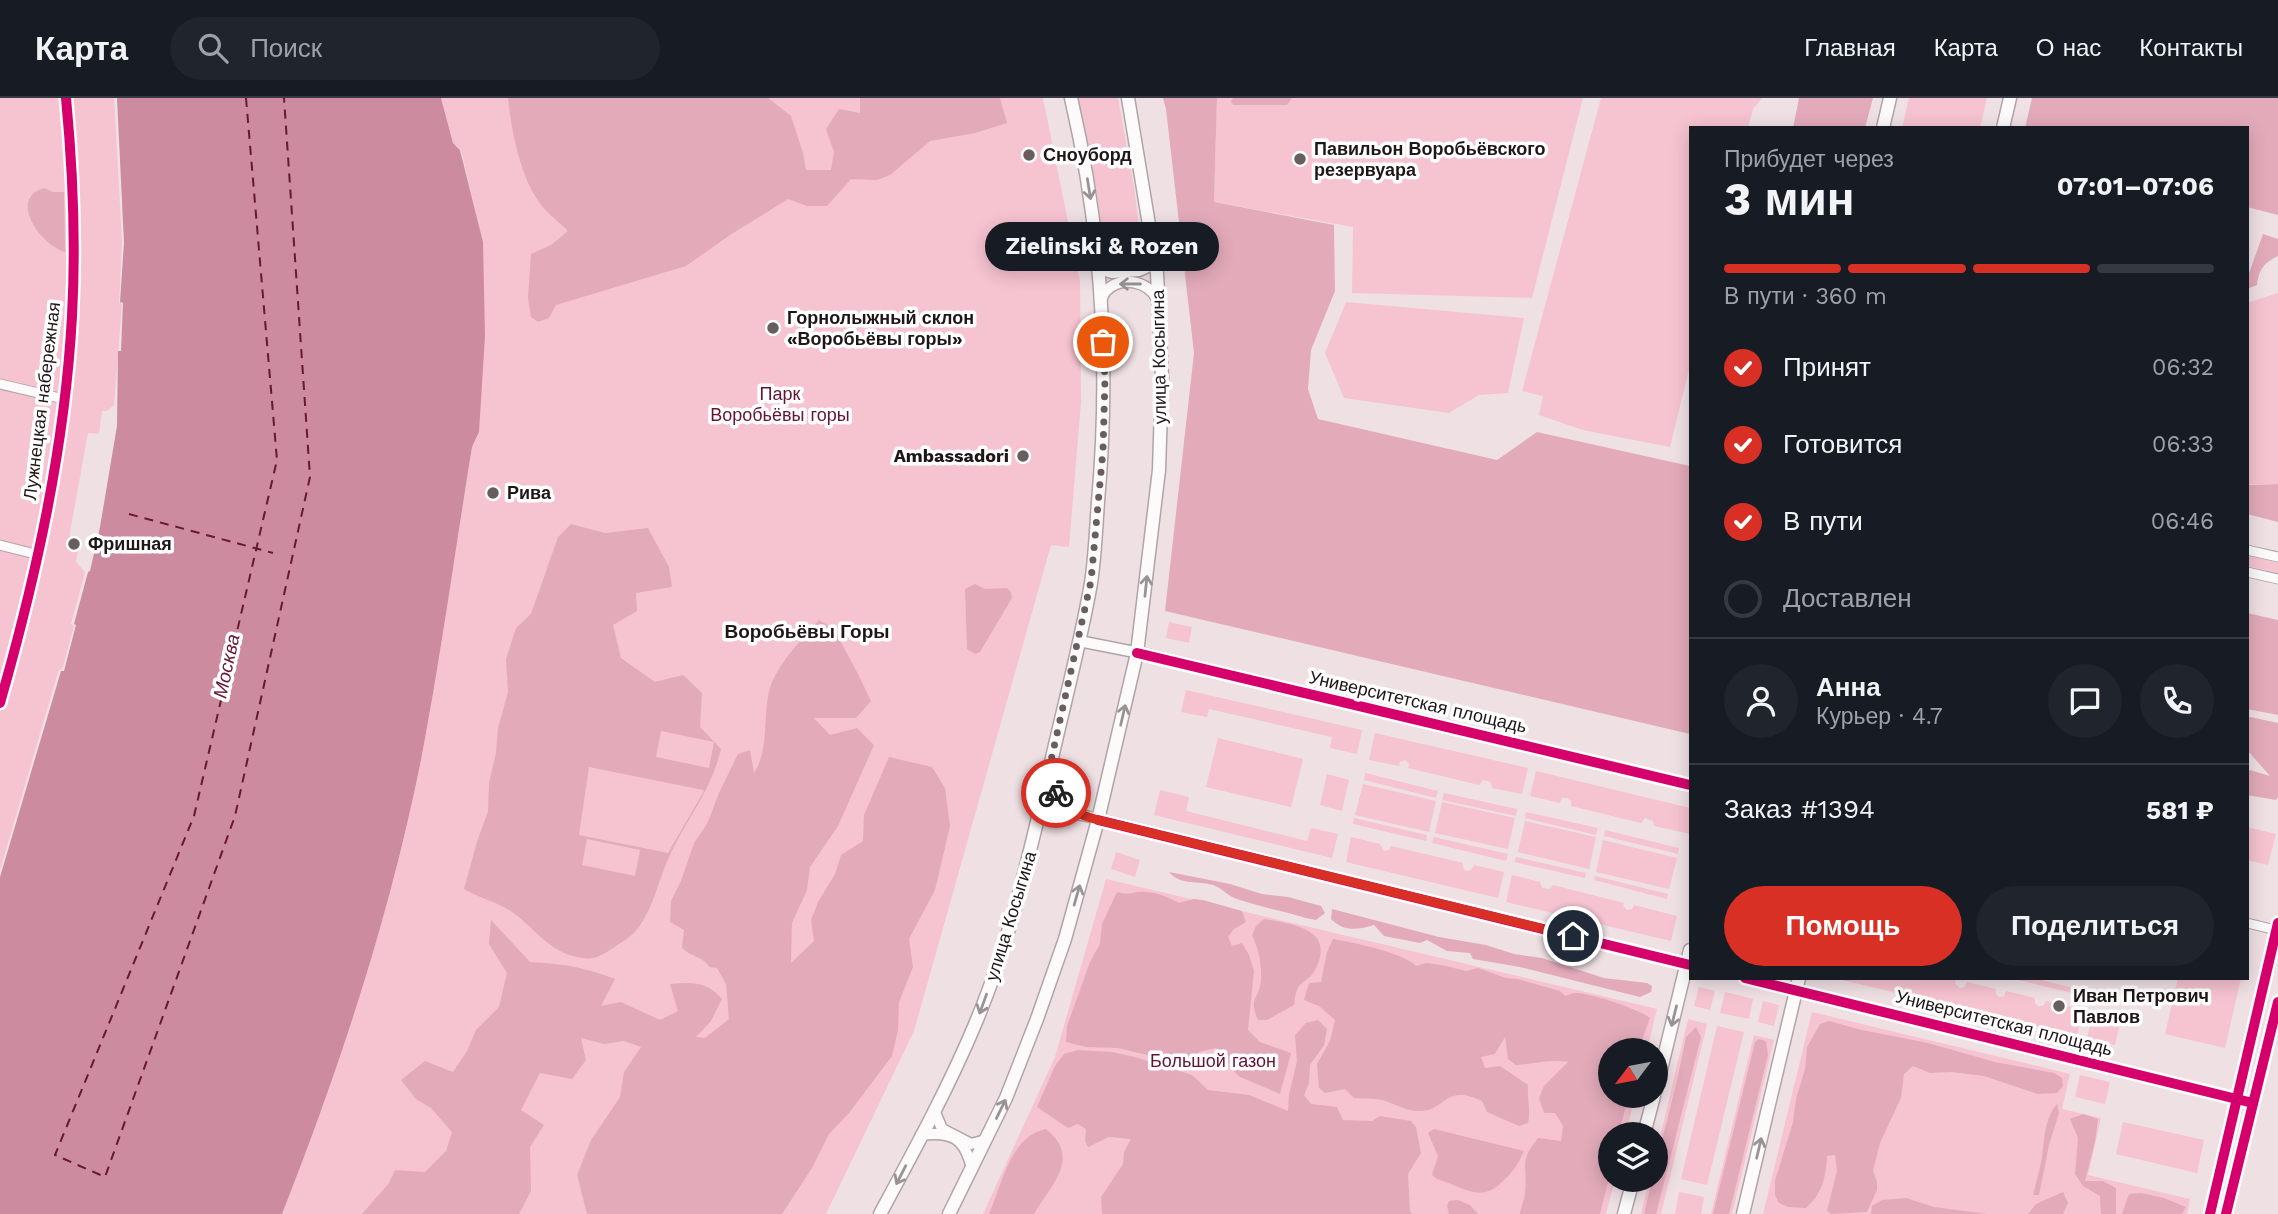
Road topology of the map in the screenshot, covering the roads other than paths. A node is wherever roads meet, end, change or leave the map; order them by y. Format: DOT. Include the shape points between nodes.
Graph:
graph roads {
  1 [pos="66,98"];
  2 [pos="1071,98"];
  3 [pos="1128,98"];
  4 [pos="1890,98"];
  5 [pos="2010,98"];
  6 [pos="1884,126"];
  7 [pos="2003,126"];
  8 [pos="1155,259"];
  9 [pos="1098,261"];
  10 [pos="1101,300"];
  11 [pos="1158,301"];
  12 [pos="0,384"];
  13 [pos="64,399"];
  14 [pos="0,545"];
  15 [pos="2249,550"];
  16 [pos="39,555"];
  17 [pos="2278,557"];
  18 [pos="2249,572"];
  19 [pos="2278,579"];
  20 [pos="1079,641"];
  21 [pos="1137,653"];
  22 [pos="0,703"];
  23 [pos="1048,774"];
  24 [pos="1689,785"];
  25 [pos="1098,820"];
  26 [pos="2249,923"];
  27 [pos="2277,926"];
  28 [pos="1689,964"];
  29 [pos="1763,980"];
  30 [pos="1798,984"];
  31 [pos="2278,1002"];
  32 [pos="1668,1044"];
  33 [pos="2237,1098"];
  34 [pos="2253,1103"];
  35 [pos="934,1110"];
  36 [pos="921,1135"];
  37 [pos="986,1140"];
  38 [pos="972,1169"];
  39 [pos="1630,1192"];
  40 [pos="880,1214"];
  41 [pos="948,1214"];
  42 [pos="1624,1214"];
  43 [pos="1743,1214"];
  44 [pos="2210,1214"];
  45 [pos="2226,1214"];
  1 -- 13 [label="street, Лужнецкая набережная" via="74,255"];
  2 -- 9 [label="main road, улица Косыгина, one-way" via="1090,188"];
  3 -- 8 [label="main road, улица Косыгина"];
  4 -- 6 [label="main road"];
  5 -- 7 [label="main road"];
  8 -- 9 [label="street" via="1139,271 1112,274"];
  8 -- 11 [label="main road, улица Косыгина"];
  9 -- 10 [label="main road, улица Косыгина"];
  11 -- 10 [label="street, one-way" via="1153,290 1141,283 1116,284"];
  10 -- 20 [label="main road, улица Косыгина" via="1103,450 1091,581"];
  21 -- 11 [label="main road, улица Косыгина, one-way" via="1159,470"];
  12 -- 13 [label="street"];
  13 -- 16 [label="street, Лужнецкая набережная"];
  14 -- 16 [label="street"];
  15 -- 17 [label="street"];
  16 -- 22 [label="street, Лужнецкая набережная"];
  18 -- 19 [label="street"];
  20 -- 21 [label="street, Университетская площадь"];
  20 -- 23 [label="main road, улица Косыгина"];
  21 -- 24 [label="street, Университетская площадь"];
  25 -- 21 [label="main road, улица Косыгина, one-way"];
  23 -- 25 [label="street" via="1067,808"];
  23 -- 35 [label="main road, улица Косыгина, one-way" via="1003,950 976,1022"];
  25 -- 28 [label="street"];
  37 -- 25 [label="main road, улица Косыгина, one-way" via="1065,940"];
  26 -- 27 [label="street"];
  27 -- 33 [label="street"];
  28 -- 32 [label="main road, one-way"];
  29 -- 30 [label="street, Университетская площадь"];
  30 -- 33 [label="street, Университетская площадь"];
  43 -- 30 [label="main road, one-way"];
  31 -- 34 [label="street"];
  33 -- 34 [label="street, Университетская площадь"];
  33 -- 44 [label="street"];
  34 -- 45 [label="street"];
  35 -- 36 [label="main road, улица Косыгина"];
  35 -- 37 [label="street" via="942,1129 971,1144"];
  36 -- 38 [label="street" via="942,1132 961,1143"];
  36 -- 40 [label="main road, улица Косыгина, one-way"];
  37 -- 38 [label="main road, улица Косыгина"];
  38 -- 41 [label="main road, улица Косыгина"];
  39 -- 42 [label="main road"];
}
